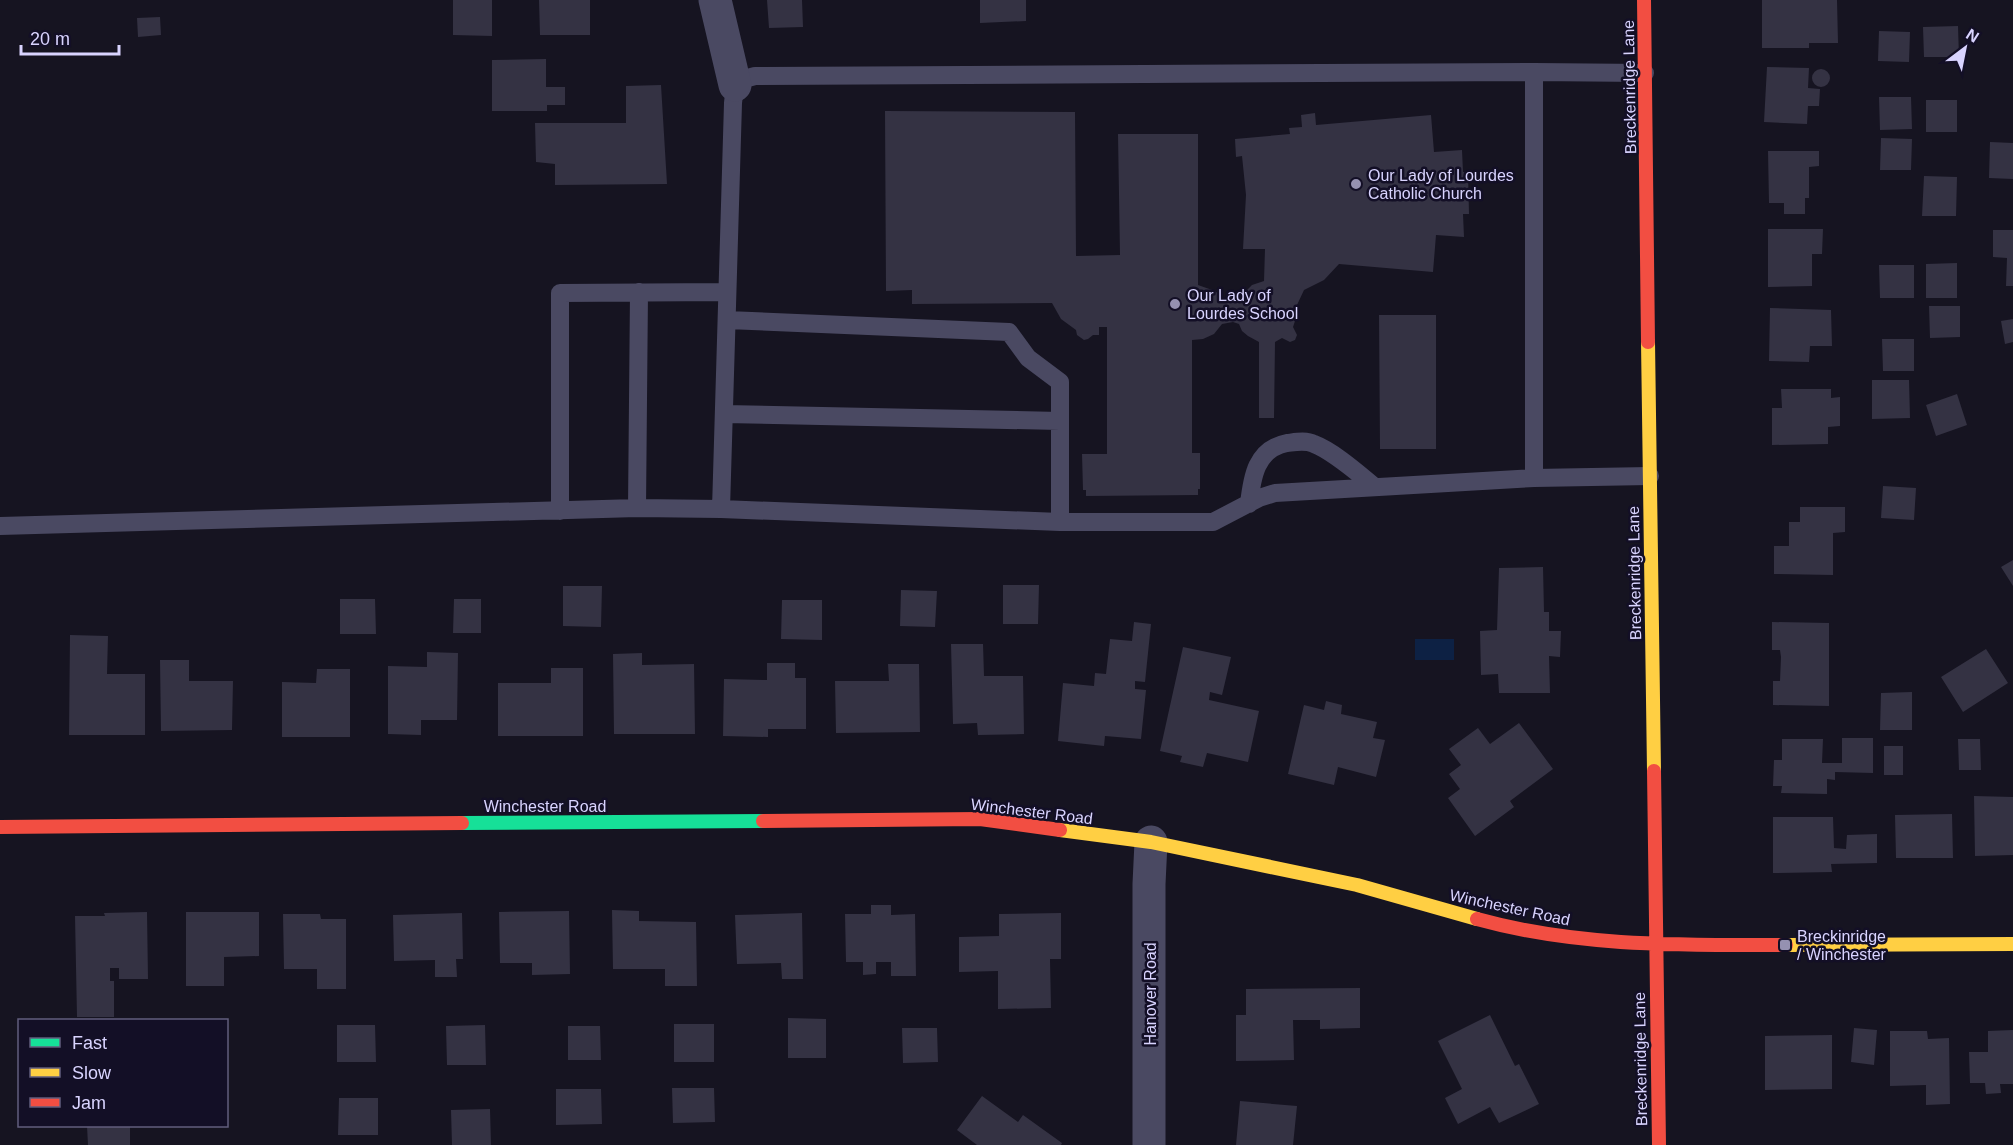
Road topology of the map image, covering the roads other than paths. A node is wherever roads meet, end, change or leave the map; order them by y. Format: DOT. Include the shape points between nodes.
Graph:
graph roads {
  1 [pos="715,0"];
  2 [pos="1644,0"];
  3 [pos="1534,72"];
  4 [pos="1645,73"];
  5 [pos="735,85"];
  6 [pos="639,292"];
  7 [pos="727,292"];
  8 [pos="727,320"];
  9 [pos="724,414"];
  10 [pos="1060,421"];
  11 [pos="1650,476"];
  12 [pos="1534,478"];
  13 [pos="1375,487"];
  14 [pos="1248,504"];
  15 [pos="637,508"];
  16 [pos="721,509"];
  17 [pos="560,511"];
  18 [pos="1060,522"];
  19 [pos="0,526"];
  20 [pos="0,827"];
  21 [pos="1151,842"];
  22 [pos="2013,944"];
  23 [pos="1655,945"];
  24 [pos="1149,1145"];
  25 [pos="1659,1145"];
  1 -- 5 [label="street"];
  2 -- 4 [label="street, Breckenridge Lane"];
  3 -- 4 [label="lane"];
  3 -- 5 [label="lane" via="755,76"];
  3 -- 12 [label="lane"];
  4 -- 11 [label="street, Breckenridge Lane"];
  5 -- 7 [label="lane"];
  6 -- 7 [label="lane"];
  6 -- 15 [label="lane"];
  6 -- 17 [label="lane" via="560,293"];
  7 -- 8 [label="lane"];
  8 -- 9 [label="lane"];
  8 -- 10 [label="lane" via="1009,332 1028,358 1059,382"];
  9 -- 10 [label="lane"];
  9 -- 16 [label="lane"];
  10 -- 18 [label="lane"];
  11 -- 12 [label="lane"];
  11 -- 23 [label="street, Breckenridge Lane"];
  12 -- 13 [label="lane"];
  13 -- 14 [label="lane" via="1275,493"];
  13 -- 14 [label="lane" via="1314,444 1299,441 1264,453 1251,481"];
  14 -- 18 [label="lane" via="1212,522"];
  15 -- 16 [label="lane"];
  15 -- 17 [label="lane"];
  16 -- 18 [label="lane"];
  17 -- 19 [label="lane"];
  20 -- 21 [label="street, Winchester Road" via="980,819"];
  21 -- 23 [label="street, Winchester Road" via="1357,885 1489,922 1565,937"];
  21 -- 24 [label="street, Hanover Road"];
  22 -- 23 [label="street, Winchester Road"];
  23 -- 25 [label="street, Breckenridge Lane"];
}
